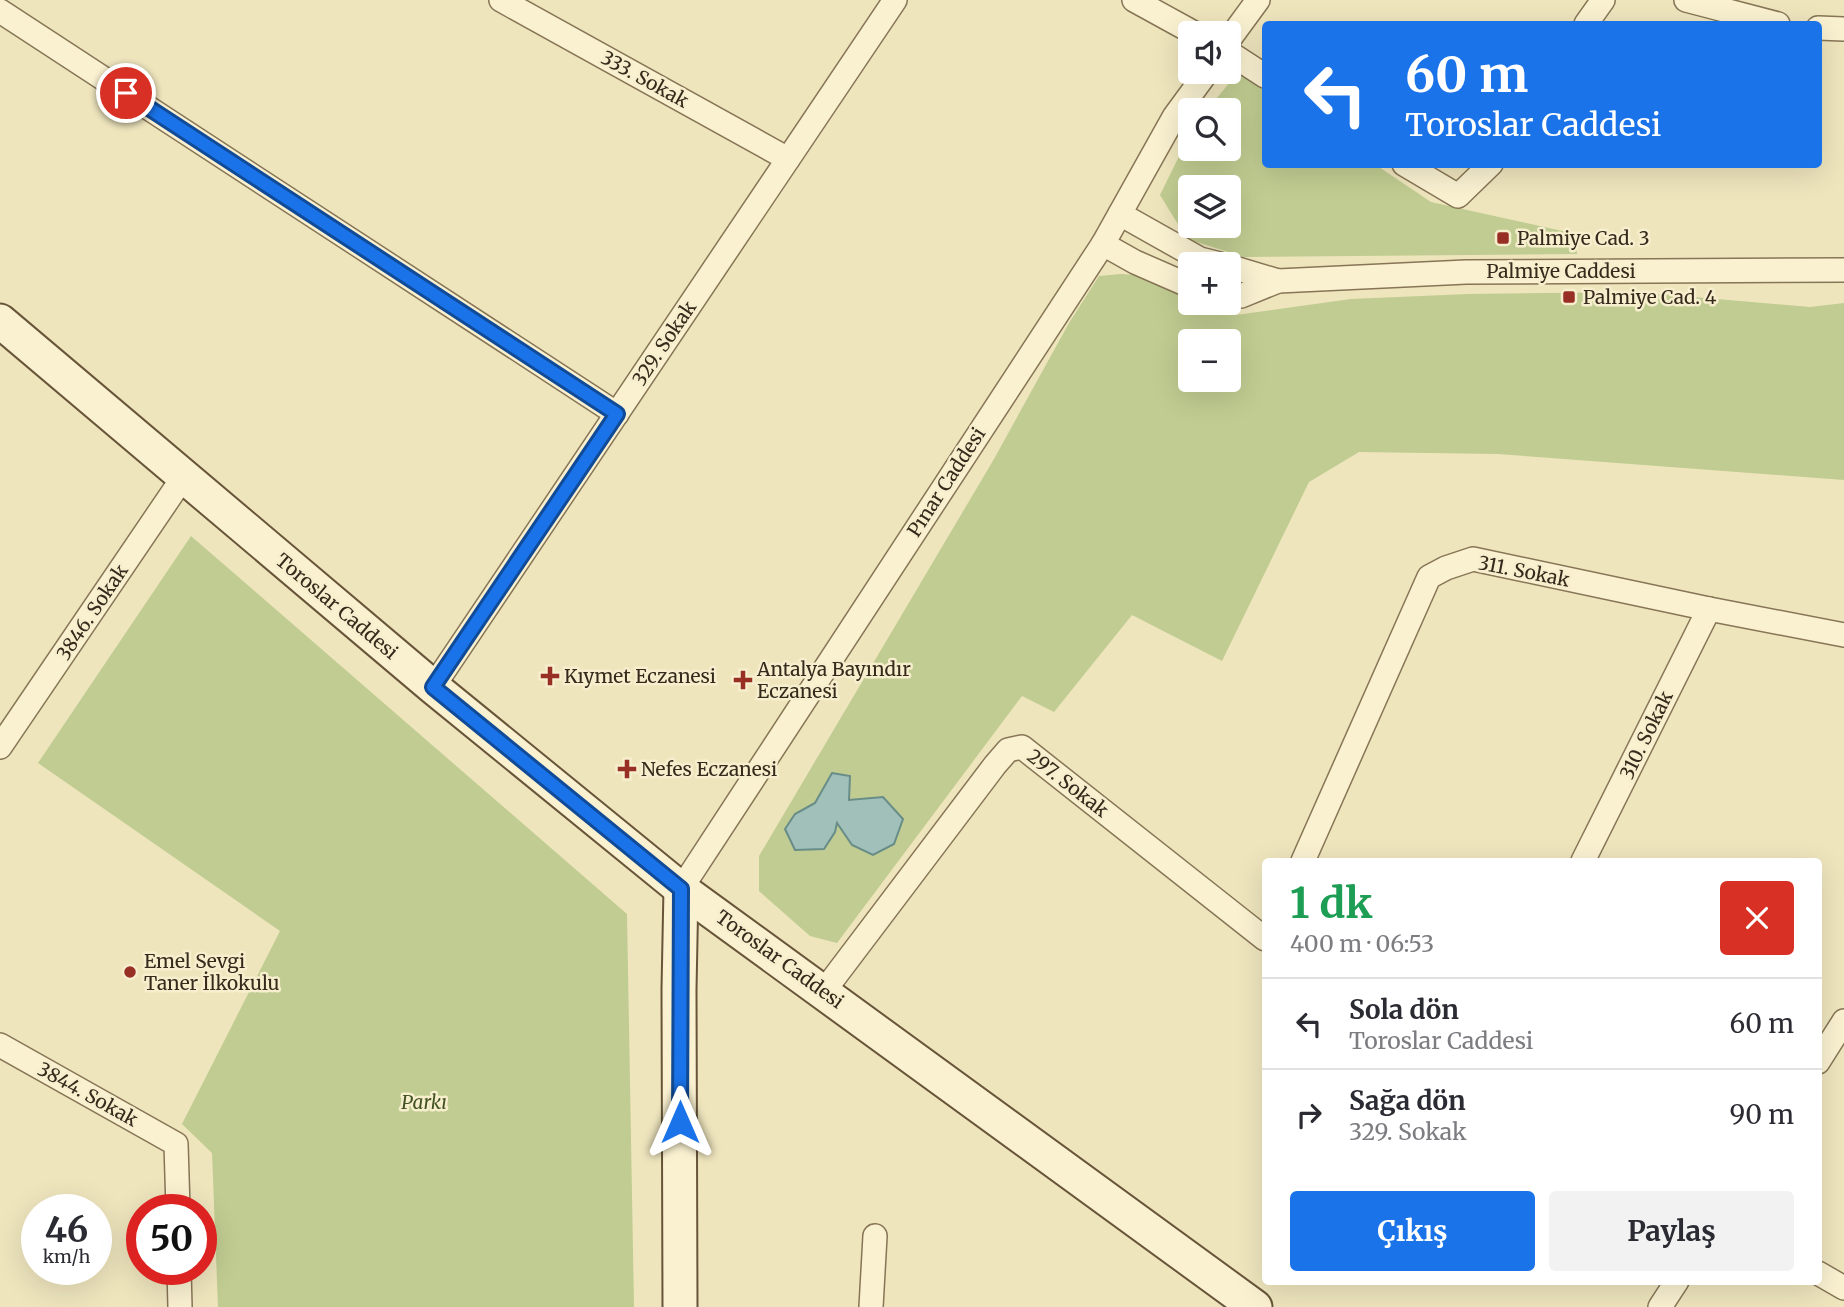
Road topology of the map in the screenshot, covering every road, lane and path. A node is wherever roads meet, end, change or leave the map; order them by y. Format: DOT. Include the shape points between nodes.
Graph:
graph roads {
  1 [pos="501,0"];
  2 [pos="895,0"];
  3 [pos="1134,0"];
  4 [pos="1258,0"];
  5 [pos="1603,0"];
  6 [pos="1686,0"];
  7 [pos="0,11"];
  8 [pos="1588,21"];
  9 [pos="1766,21"];
  10 [pos="1241,23"];
  11 [pos="1178,24"];
  12 [pos="1822,28"];
  13 [pos="1844,30"];
  14 [pos="1241,60"];
  15 [pos="1262,74"];
  16 [pos="1198,84"];
  17 [pos="788,159"];
  18 [pos="1411,168"];
  19 [pos="1487,168"];
  20 [pos="1119,214"];
  21 [pos="1102,244"];
  22 [pos="1187,252"];
  23 [pos="1241,270"];
  24 [pos="1844,270"];
  25 [pos="1178,281"];
  26 [pos="1278,281"];
  27 [pos="1241,296"];
  28 [pos="0,321"];
  29 [pos="617,414"];
  30 [pos="184,476"];
  31 [pos="1709,609"];
  32 [pos="1844,635"];
  33 [pos="433,687"];
  34 [pos="0,747"];
  35 [pos="1304,858"];
  36 [pos="1584,858"];
  37 [pos="681,889"];
  38 [pos="1262,937"];
  39 [pos="824,991"];
  40 [pos="1844,1021"];
  41 [pos="0,1045"];
  42 [pos="1822,1056"];
  43 [pos="178,1194"];
  44 [pos="875,1236"];
  45 [pos="1822,1275"];
  46 [pos="179,1285"];
  47 [pos="1674,1285"];
  48 [pos="1844,1288"];
  49 [pos="180,1307"];
  50 [pos="680,1307"];
  51 [pos="871,1307"];
  52 [pos="1255,1307"];
  53 [pos="1660,1307"];
  1 -- 17 [label="street, 333. Sokak"];
  2 -- 17 [label="street, 329. Sokak"];
  3 -- 11 [label="street"];
  4 -- 10 [label="street"];
  5 -- 8 [label="street"];
  6 -- 9 [label="street"];
  7 -- 29 [label="street"];
  12 -- 13 [label="street"];
  14 -- 15 [label="street"];
  16 -- 20 [label="street, Pınar Caddesi"];
  17 -- 29 [label="street, 329. Sokak"];
  18 -- 19 [label="street" via="1458,196"];
  20 -- 21 [label="street, Pınar Caddesi"];
  20 -- 22 [label="street"];
  21 -- 25 [label="street"];
  21 -- 37 [label="street, Pınar Caddesi"];
  23 -- 26 [label="street, Palmiye Caddesi"];
  24 -- 26 [label="street, Palmiye Caddesi" via="1466,272"];
  26 -- 27 [label="street, Palmiye Caddesi"];
  28 -- 30 [label="main road, Toroslar Caddesi"];
  29 -- 33 [label="street, 329. Sokak"];
  30 -- 33 [label="main road, Toroslar Caddesi"];
  30 -- 34 [label="street, 3846. Sokak"];
  31 -- 32 [label="street, 311. Sokak"];
  31 -- 35 [label="street, 311. Sokak" via="1473,559 1429,577"];
  31 -- 36 [label="street, 310. Sokak"];
  33 -- 37 [label="main road, Toroslar Caddesi"];
  37 -- 39 [label="main road, Toroslar Caddesi"];
  37 -- 50 [label="main road"];
  38 -- 39 [label="street, 297. Sokak" via="1022,747 1008,750 995,765"];
  39 -- 52 [label="main road, Toroslar Caddesi"];
  40 -- 42 [label="street"];
  41 -- 43 [label="street, 3844. Sokak" via="176,1144"];
  44 -- 51 [label="street"];
  45 -- 48 [label="street"];
  46 -- 49 [label="street"];
  47 -- 53 [label="street"];
}
